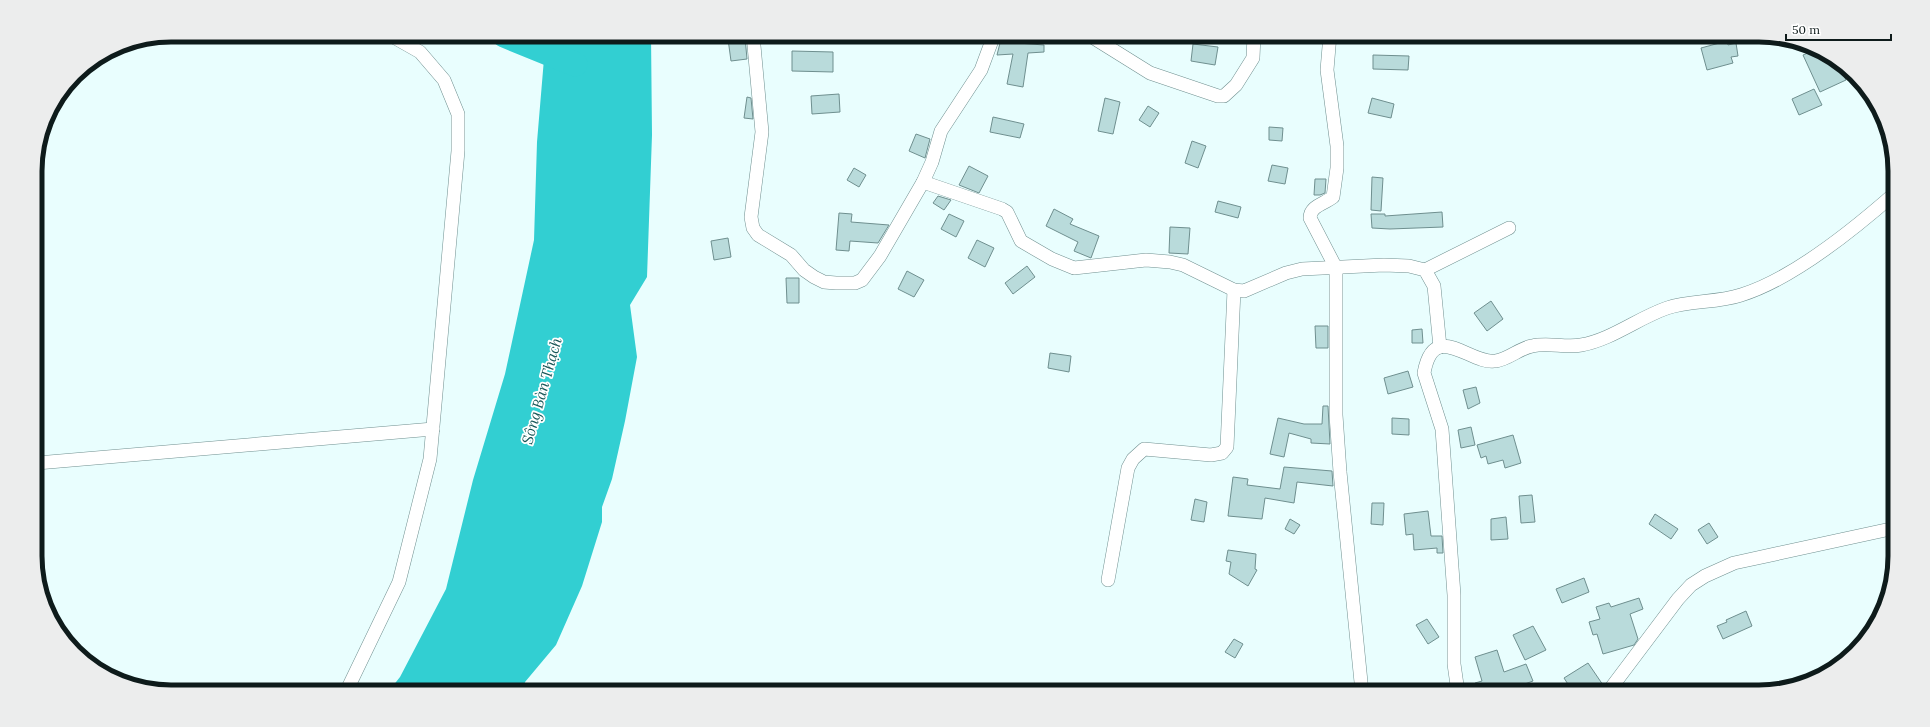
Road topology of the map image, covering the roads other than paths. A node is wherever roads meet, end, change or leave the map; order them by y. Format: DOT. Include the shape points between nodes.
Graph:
graph roads {
  1 [pos="402,42"];
  2 [pos="754,42"];
  3 [pos="992,42"];
  4 [pos="1100,42"];
  5 [pos="1253,42"];
  6 [pos="1329,42"];
  7 [pos="923,182"];
  8 [pos="1888,199"];
  9 [pos="1509,228"];
  10 [pos="1336,268"];
  11 [pos="1425,270"];
  12 [pos="1234,290"];
  13 [pos="1440,347"];
  14 [pos="433,429"];
  15 [pos="42,463"];
  16 [pos="1888,530"];
  17 [pos="1108,580"];
  18 [pos="349,685"];
  19 [pos="1361,685"];
  20 [pos="1457,685"];
  21 [pos="1613,685"];
  1 -- 14 [label="street" via="420,52 444,80 458,114 458,151"];
  2 -- 7 [label="street" via="762,132 751,217 753,228 758,235 791,256 804,270 824,282 855,283 862,280 880,256"];
  3 -- 7 [label="street" via="982,70 941,131"];
  4 -- 5 [label="street" via="1150,73 1218,96 1224,96 1236,86 1252,58"];
  6 -- 10 [label="street" via="1327,70 1336,126 1337,168 1333,197 1312,209 1310,218"];
  7 -- 12 [label="street" via="1007,212 1021,241 1074,268 1146,260 1170,262 1183,265"];
  8 -- 13 [label="street" via="1858,225 1782,278 1741,295 1674,306 1597,341 1570,347 1532,346 1497,361 1482,359 1453,347"];
  9 -- 11 [label="street"];
  10 -- 11 [label="street" via="1384,265 1409,266"];
  10 -- 12 [label="street" via="1302,269 1244,291"];
  10 -- 19 [label="street" via="1336,415"];
  11 -- 13 [label="street" via="1434,286"];
  12 -- 17 [label="street" via="1227,447 1222,453 1211,455 1144,449 1139,452 1128,468"];
  13 -- 20 [label="street" via="1431,354 1424,373 1442,429 1454,595 1454,664"];
  14 -- 15 [label="street"];
  14 -- 18 [label="street" via="430,459 399,582"];
  16 -- 21 [label="street" via="1734,563 1705,576 1691,585 1678,599"];
}
